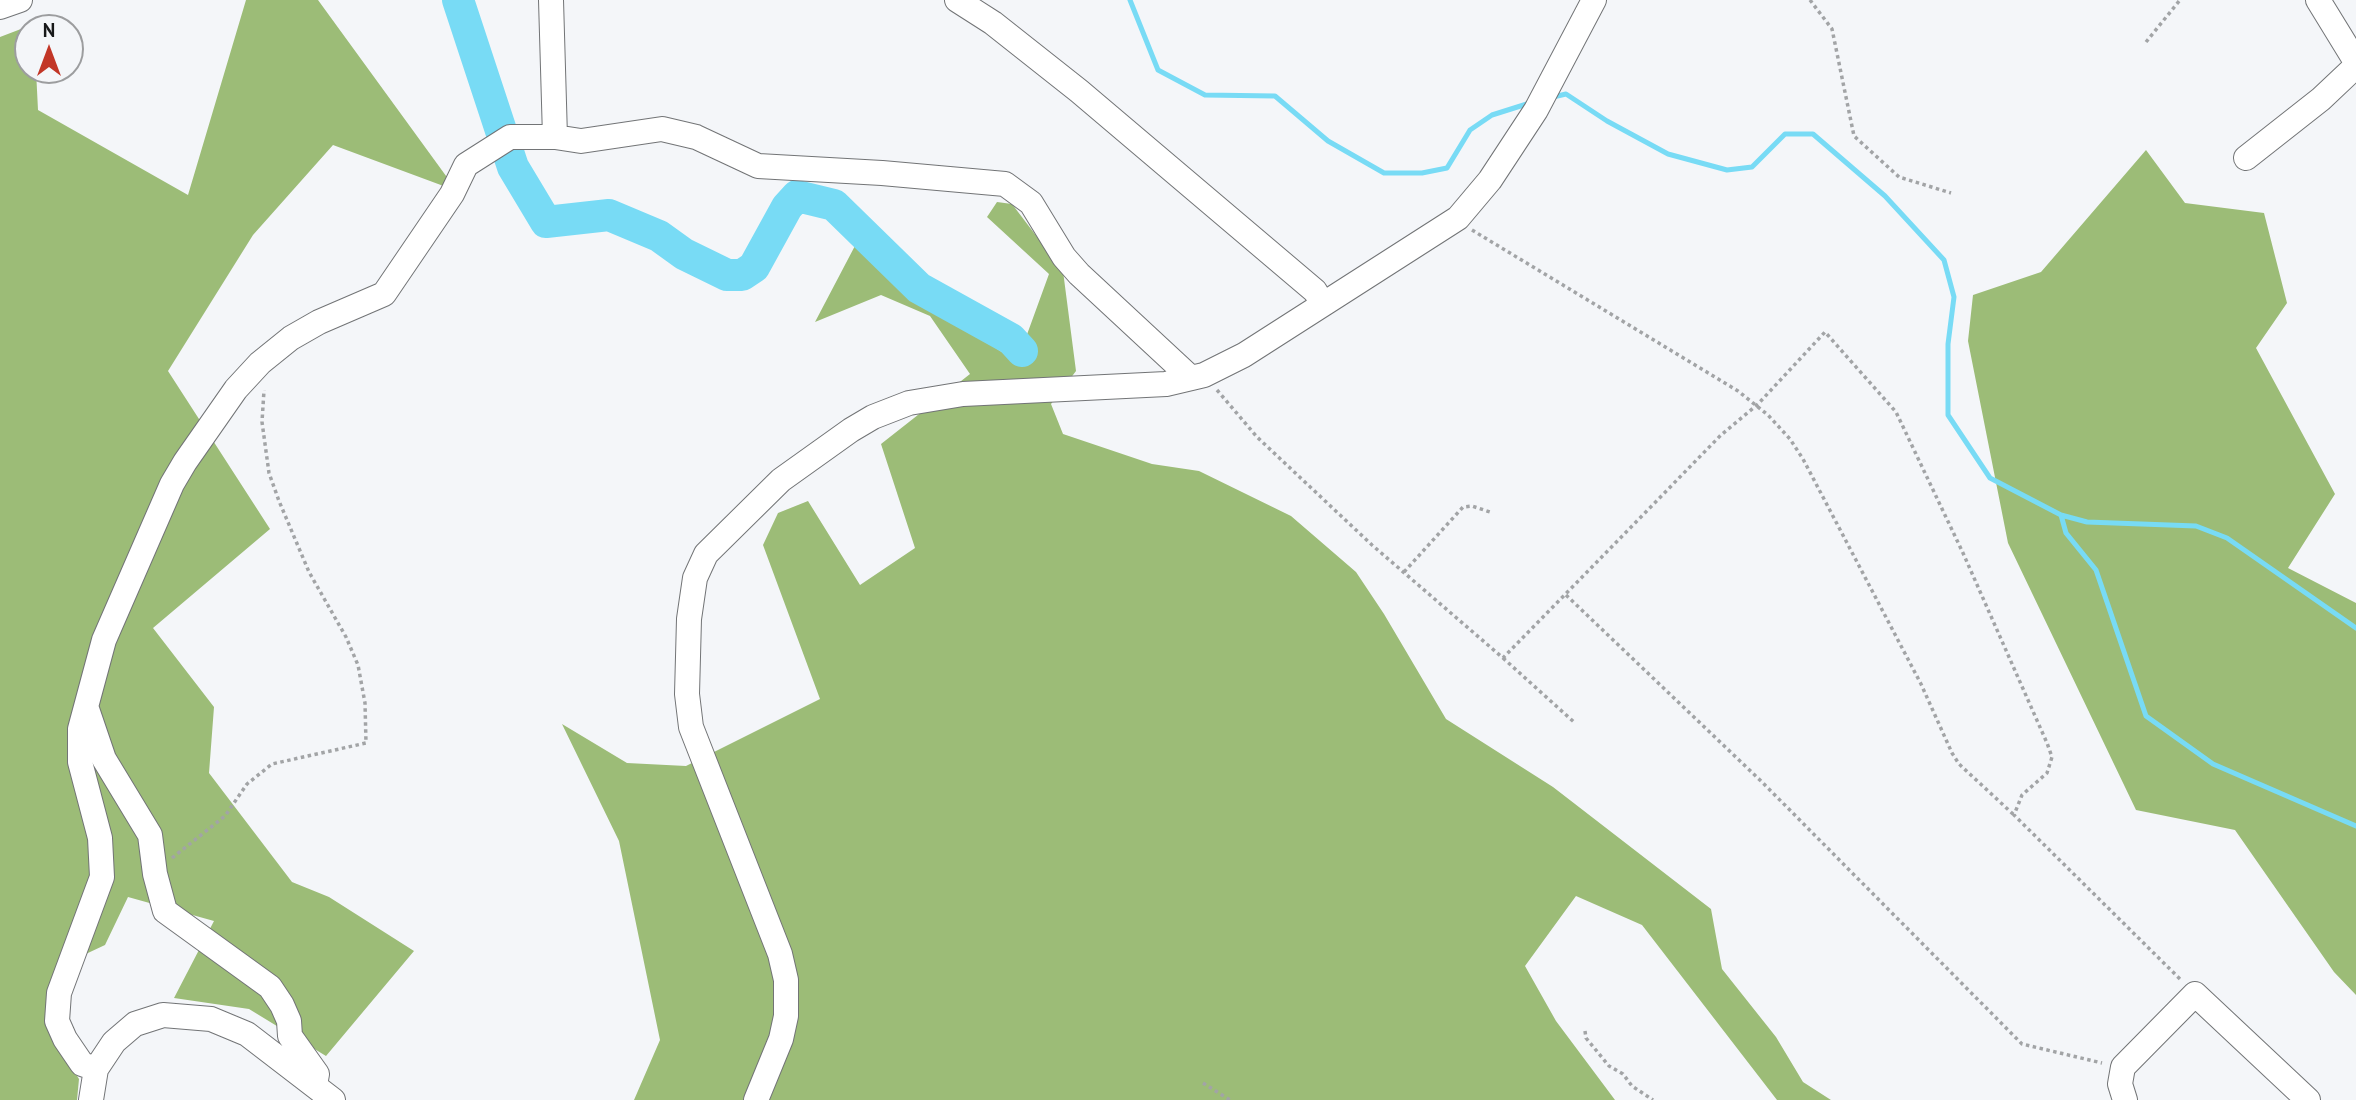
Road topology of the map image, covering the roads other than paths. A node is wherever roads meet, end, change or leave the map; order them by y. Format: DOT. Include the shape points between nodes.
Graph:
graph roads {
  1 [pos="20,0"];
  2 [pos="551,0"];
  3 [pos="957,0"];
  4 [pos="1594,0"];
  5 [pos="2318,0"];
  6 [pos="0,7"];
  7 [pos="2356,64"];
  8 [pos="555,137"];
  9 [pos="2246,158"];
  10 [pos="1323,304"];
  11 [pos="1197,376"];
  12 [pos="87,707"];
  13 [pos="96,1069"];
  14 [pos="324,1092"];
  15 [pos="91,1100"];
  16 [pos="756,1100"];
  17 [pos="2125,1100"];
  18 [pos="2308,1100"];
  1 -- 6 [label="street"];
  2 -- 8 [label="street"];
  3 -- 10 [label="street" via="1079,91 1315,291"];
  4 -- 10 [label="street" via="1536,110 1490,180 1458,218"];
  5 -- 7 [label="street"];
  7 -- 9 [label="street" via="2321,99"];
  8 -- 11 [label="street" via="590,140 662,129 696,137 758,166 1005,184 1031,203 1063,257 1079,274"];
  8 -- 12 [label="street" via="510,137 466,165 452,194 384,294 291,338 236,389 172,484 104,640"];
  10 -- 11 [label="street" via="1244,355"];
  11 -- 16 [label="street" via="1166,384 963,394 909,403 851,430 781,480 706,554 695,578 690,619 687,694 691,727 780,954 786,980 786,1016"];
  12 -- 13 [label="street" via="80,729 80,762 100,838 102,877 59,993 57,1021 82,1064"];
  12 -- 14 [label="street" via="104,759 150,835 165,911 270,987 289,1021 290,1037 317,1074"];
  13 -- 14 [label="street" via="114,1042 135,1024 163,1015 188,1016 211,1019 247,1034"];
  13 -- 15 [label="street"];
  17 -- 18 [label="street" via="2120,1084 2123,1067 2195,994"];
}
